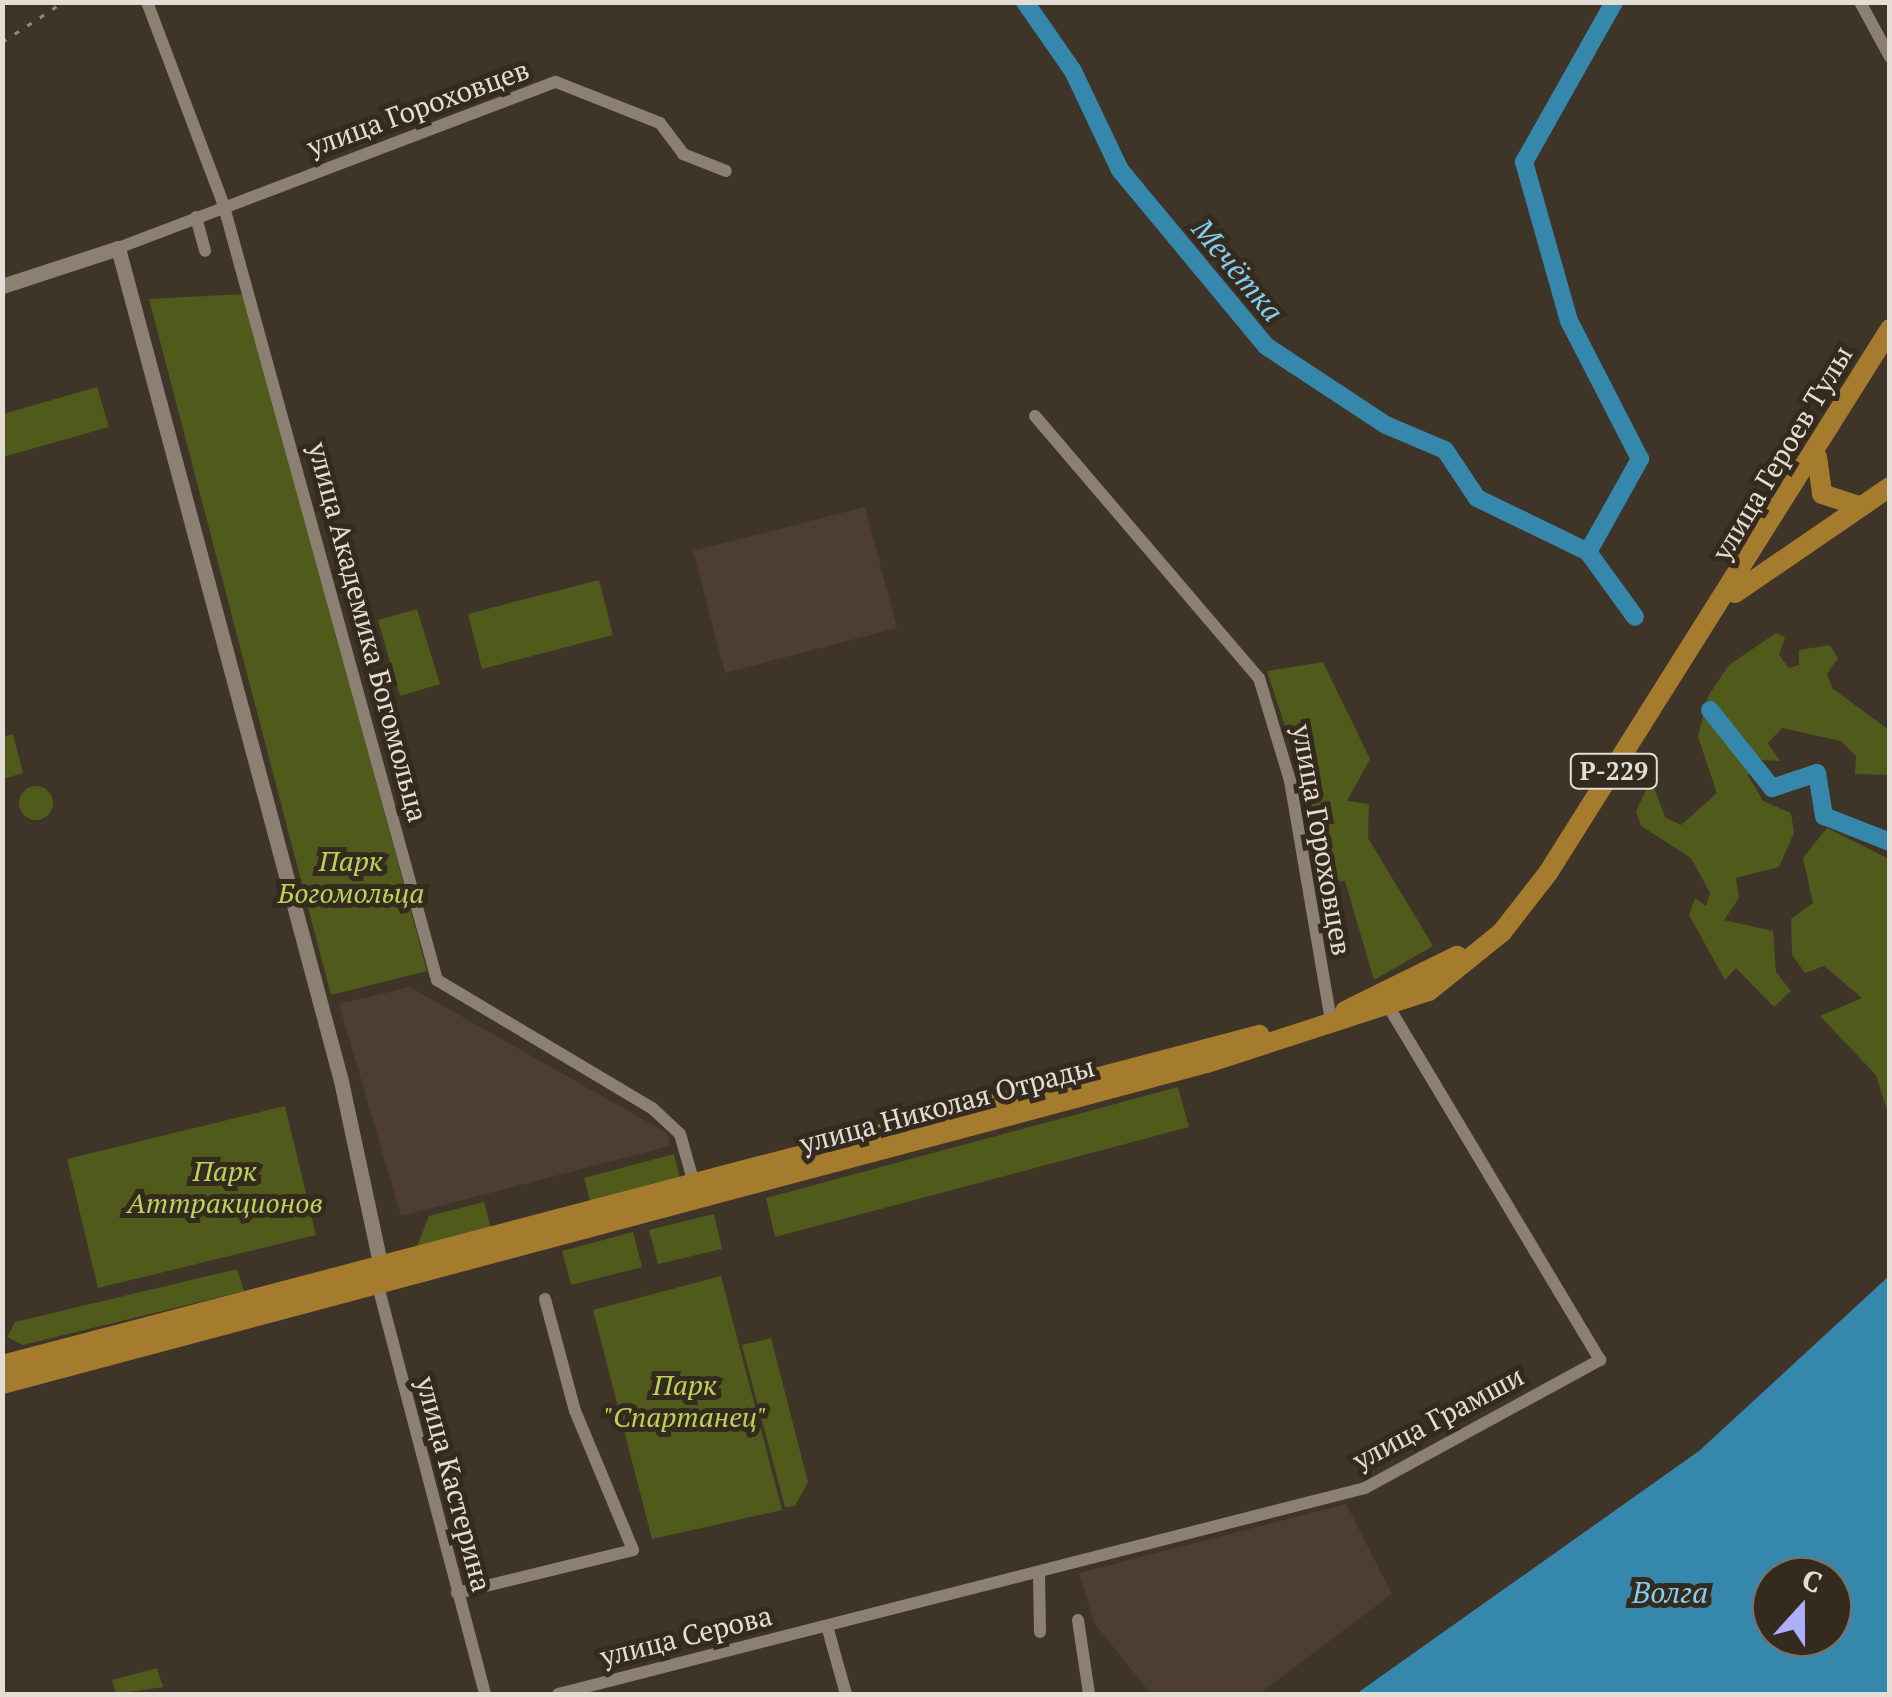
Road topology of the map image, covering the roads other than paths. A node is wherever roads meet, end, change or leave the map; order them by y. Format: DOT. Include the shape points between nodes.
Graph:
graph roads {
  1 [pos="147,2"];
  2 [pos="1860,2"];
  3 [pos="1890,57"];
  4 [pos="726,171"];
  5 [pos="223,203"];
  6 [pos="196,217"];
  7 [pos="118,248"];
  8 [pos="204,251"];
  9 [pos="2,286"];
  10 [pos="1890,329"];
  11 [pos="1035,416"];
  12 [pos="1818,450"];
  13 [pos="1890,487"];
  14 [pos="1858,506"];
  15 [pos="1720,605"];
  16 [pos="1387,1004"];
  17 [pos="1330,1016"];
  18 [pos="693,1180"];
  19 [pos="385,1264"];
  20 [pos="378,1286"];
  21 [pos="545,1299"];
  22 [pos="2,1365"];
  23 [pos="2,1384"];
  24 [pos="1039,1575"];
  25 [pos="457,1593"];
  26 [pos="1078,1620"];
  27 [pos="827,1626"];
  28 [pos="1040,1632"];
  29 [pos="485,1694"];
  30 [pos="558,1694"];
  31 [pos="846,1694"];
  32 [pos="1089,1694"];
  1 -- 5 [label="street, улица Академика Богомольца"];
  2 -- 3 [label="street"];
  4 -- 5 [label="street, улица Гороховцев" via="684,154 660,123 556,82"];
  5 -- 6 [label="street, улица Гороховцев"];
  5 -- 18 [label="street, улица Академика Богомольца" via="437,980 652,1108 680,1134"];
  6 -- 7 [label="street, улица Гороховцев"];
  6 -- 8 [label="street"];
  7 -- 9 [label="street"];
  7 -- 19 [label="street"];
  10 -- 12 [label="main road, улица Героев Тулы"];
  11 -- 17 [label="street, улица Гороховцев" via="1221,626 1272,711"];
  12 -- 14 [label="main road" via="1822,494"];
  12 -- 15 [label="main road, улица Героев Тулы"];
  13 -- 14 [label="main road, улица Николая Отрады / Р-229"];
  14 -- 15 [label="main road, улица Николая Отрады / Р-229"];
  15 -- 16 [label="main road, улица Николая Отрады / Р-229" via="1518,898 1469,948"];
  15 -- 16 [label="main road, улица Николая Отрады / Р-229" via="1502,932 1453,976"];
  16 -- 17 [label="main road, улица Николая Отрады"];
  16 -- 20 [label="main road, улица Николая Отрады"];
  16 -- 24 [label="street, улица Грамши" via="1600,1360 1366,1488"];
  17 -- 18 [label="main road, улица Николая Отрады"];
  18 -- 19 [label="main road, улица Николая Отрады"];
  19 -- 20 [label="street"];
  19 -- 22 [label="main road, улица Николая Отрады"];
  20 -- 23 [label="main road, улица Николая Отрады"];
  20 -- 25 [label="street, улица Кастерина"];
  21 -- 25 [label="street" via="575,1411 633,1550"];
  24 -- 27 [label="street, улица Грамши"];
  24 -- 28 [label="street"];
  25 -- 29 [label="street, улица Кастерина"];
  26 -- 32 [label="street"];
  27 -- 30 [label="street, улица Серова"];
  27 -- 31 [label="street"];
}
